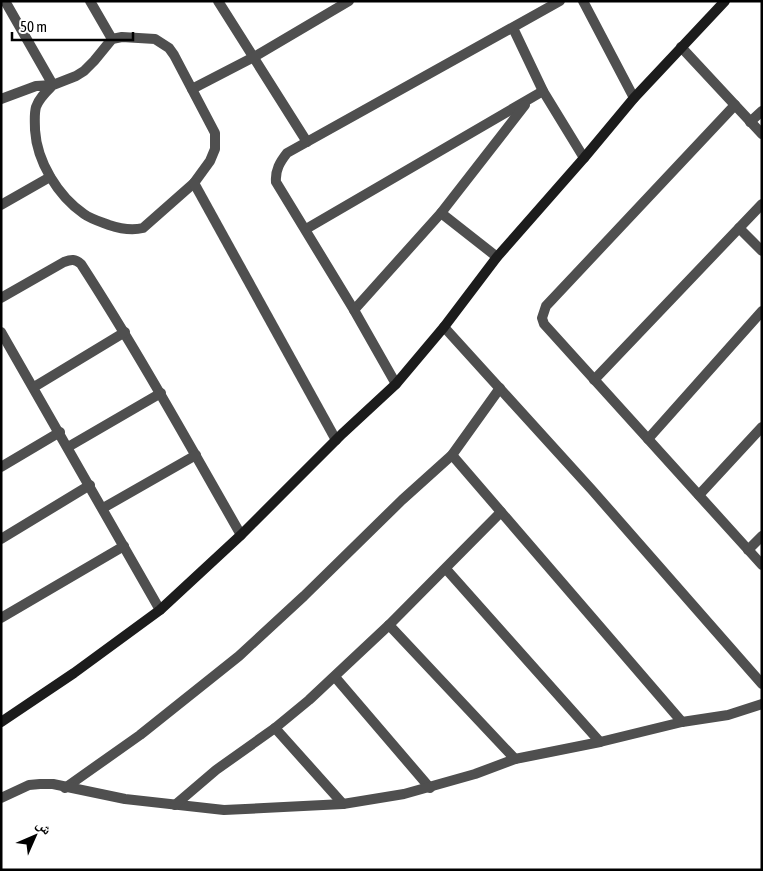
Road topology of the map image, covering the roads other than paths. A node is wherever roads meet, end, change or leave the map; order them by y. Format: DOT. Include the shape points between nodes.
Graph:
graph roads {
  1 [pos="5,1"];
  2 [pos="90,1"];
  3 [pos="218,1"];
  4 [pos="349,1"];
  5 [pos="560,1"];
  6 [pos="583,1"];
  7 [pos="725,1"];
  8 [pos="513,28"];
  9 [pos="112,39"];
  10 [pos="681,47"];
  11 [pos="254,58"];
  12 [pos="53,85"];
  13 [pos="192,89"];
  14 [pos="543,91"];
  15 [pos="634,98"];
  16 [pos="1,100"];
  17 [pos="529,100"];
  18 [pos="735,106"];
  19 [pos="762,111"];
  20 [pos="750,122"];
  21 [pos="762,134"];
  22 [pos="307,142"];
  23 [pos="584,158"];
  24 [pos="50,177"];
  25 [pos="194,184"];
  26 [pos="762,204"];
  27 [pos="1,205"];
  28 [pos="441,213"];
  29 [pos="739,228"];
  30 [pos="306,230"];
  31 [pos="762,251"];
  32 [pos="497,257"];
  33 [pos="1,298"];
  34 [pos="354,310"];
  35 [pos="762,311"];
  36 [pos="444,327"];
  37 [pos="1,332"];
  38 [pos="125,332"];
  39 [pos="594,380"];
  40 [pos="396,384"];
  41 [pos="34,387"];
  42 [pos="500,388"];
  43 [pos="161,393"];
  44 [pos="762,427"];
  45 [pos="60,432"];
  46 [pos="648,439"];
  47 [pos="336,440"];
  48 [pos="68,446"];
  49 [pos="196,455"];
  50 [pos="452,455"];
  51 [pos="1,467"];
  52 [pos="90,485"];
  53 [pos="698,495"];
  54 [pos="103,508"];
  55 [pos="501,512"];
  56 [pos="241,535"];
  57 [pos="762,536"];
  58 [pos="1,539"];
  59 [pos="124,546"];
  60 [pos="748,550"];
  61 [pos="762,565"];
  62 [pos="446,569"];
  63 [pos="160,610"];
  64 [pos="1,618"];
  65 [pos="389,625"];
  66 [pos="335,677"];
  67 [pos="762,684"];
  68 [pos="762,704"];
  69 [pos="1,722"];
  70 [pos="682,722"];
  71 [pos="275,728"];
  72 [pos="600,742"];
  73 [pos="515,759"];
  74 [pos="65,788"];
  75 [pos="430,788"];
  76 [pos="1,798"];
  77 [pos="175,804"];
  78 [pos="343,804"];
  1 -- 12 [label="street"];
  2 -- 9 [label="street"];
  3 -- 11 [label="street"];
  4 -- 11 [label="street"];
  5 -- 8 [label="street"];
  6 -- 15 [label="street"];
  7 -- 10 [label="street"];
  8 -- 14 [label="street"];
  8 -- 22 [label="street"];
  9 -- 12 [label="street" via="84,71"];
  9 -- 13 [label="street" via="155,39 163,43 174,54"];
  10 -- 15 [label="street"];
  10 -- 18 [label="street"];
  11 -- 13 [label="street"];
  11 -- 22 [label="street"];
  12 -- 16 [label="street" via="36,86"];
  12 -- 24 [label="street" via="42,96 34,120 36,140"];
  13 -- 25 [label="street" via="216,133 210,161"];
  14 -- 17 [label="street"];
  14 -- 23 [label="street"];
  15 -- 23 [label="street"];
  17 -- 28 [label="street"];
  17 -- 30 [label="street"];
  18 -- 20 [label="street"];
  18 -- 39 [label="street" via="546,306 542,318 544,324"];
  19 -- 20 [label="street"];
  20 -- 21 [label="street"];
  22 -- 30 [label="street" via="287,153 276,174 276,182"];
  23 -- 32 [label="street"];
  24 -- 25 [label="street" via="85,215 122,229 136,230 143,228"];
  24 -- 27 [label="street"];
  25 -- 47 [label="street"];
  26 -- 29 [label="street"];
  28 -- 32 [label="street"];
  28 -- 34 [label="street"];
  29 -- 31 [label="street"];
  29 -- 39 [label="street"];
  30 -- 34 [label="street"];
  32 -- 36 [label="street"];
  33 -- 38 [label="street" via="64,262 76,260"];
  34 -- 40 [label="street"];
  35 -- 46 [label="street"];
  36 -- 40 [label="street"];
  36 -- 42 [label="street"];
  37 -- 41 [label="street"];
  38 -- 41 [label="street"];
  38 -- 43 [label="street"];
  39 -- 46 [label="street"];
  40 -- 47 [label="street"];
  41 -- 45 [label="street"];
  42 -- 50 [label="street"];
  42 -- 67 [label="street"];
  43 -- 48 [label="street"];
  43 -- 49 [label="street"];
  44 -- 53 [label="street"];
  45 -- 48 [label="street"];
  45 -- 51 [label="street"];
  46 -- 53 [label="street"];
  47 -- 56 [label="street"];
  48 -- 52 [label="street"];
  49 -- 54 [label="street"];
  49 -- 56 [label="street"];
  50 -- 55 [label="street"];
  50 -- 74 [label="street" via="239,656 140,735"];
  52 -- 54 [label="street"];
  52 -- 58 [label="street"];
  53 -- 60 [label="street"];
  54 -- 59 [label="street"];
  55 -- 62 [label="street"];
  55 -- 70 [label="street"];
  56 -- 63 [label="street"];
  57 -- 60 [label="street"];
  59 -- 63 [label="street"];
  59 -- 64 [label="street"];
  60 -- 61 [label="street"];
  62 -- 65 [label="street"];
  62 -- 72 [label="street"];
  63 -- 69 [label="street"];
  65 -- 66 [label="street"];
  65 -- 73 [label="street"];
  66 -- 71 [label="street"];
  66 -- 75 [label="street"];
  68 -- 70 [label="street" via="728,715"];
  70 -- 72 [label="street"];
  71 -- 77 [label="street"];
  71 -- 78 [label="street"];
  72 -- 73 [label="street"];
  73 -- 75 [label="street"];
  74 -- 76 [label="street" via="40,784"];
  74 -- 77 [label="street"];
  75 -- 78 [label="street"];
  77 -- 78 [label="street" via="224,810"];
}
